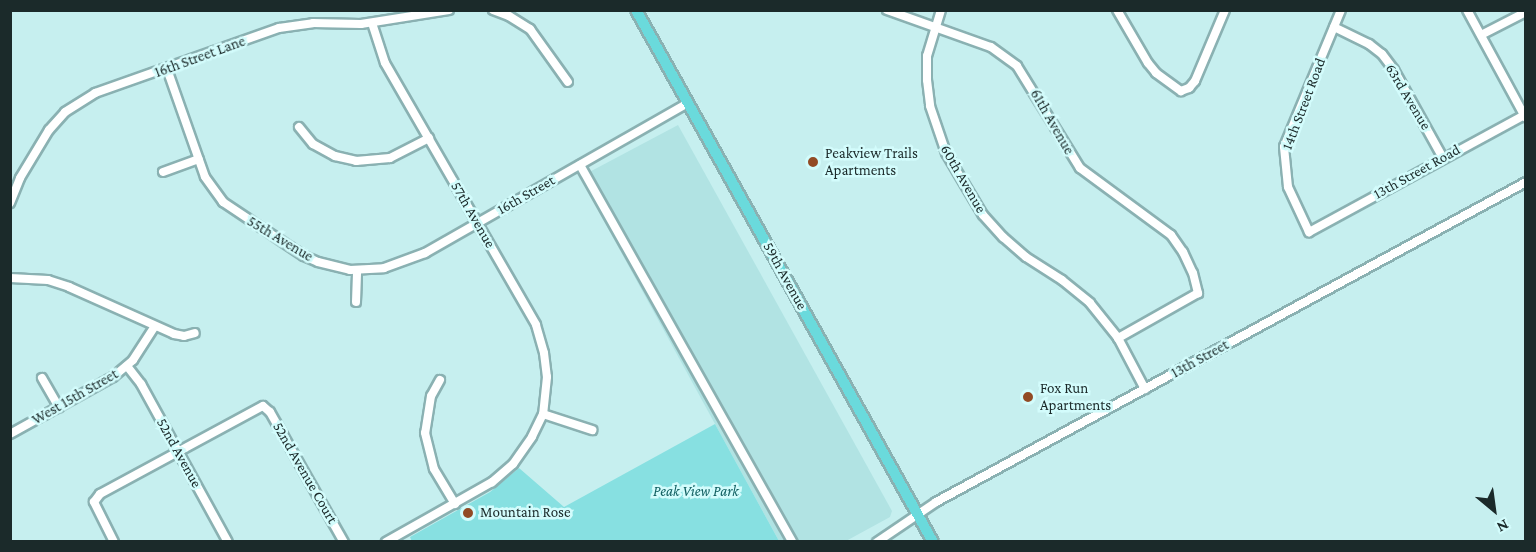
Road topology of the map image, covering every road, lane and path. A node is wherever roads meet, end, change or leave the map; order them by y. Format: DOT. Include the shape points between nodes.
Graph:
graph roads {
  1 [pos="448,10"];
  2 [pos="493,10"];
  3 [pos="636,10"];
  4 [pos="887,10"];
  5 [pos="941,10"];
  6 [pos="1118,10"];
  7 [pos="1225,10"];
  8 [pos="1341,10"];
  9 [pos="1467,10"];
  10 [pos="430,12"];
  11 [pos="1526,12"];
  12 [pos="372,23"];
  13 [pos="934,27"];
  14 [pos="1334,27"];
  15 [pos="1481,35"];
  16 [pos="167,69"];
  17 [pos="568,82"];
  18 [pos="688,103"];
  19 [pos="1525,115"];
  20 [pos="299,126"];
  21 [pos="429,138"];
  22 [pos="1443,158"];
  23 [pos="199,159"];
  24 [pos="580,165"];
  25 [pos="163,172"];
  26 [pos="1526,182"];
  27 [pos="11,202"];
  28 [pos="478,223"];
  29 [pos="1309,232"];
  30 [pos="357,270"];
  31 [pos="10,278"];
  32 [pos="356,302"];
  33 [pos="155,326"];
  34 [pos="195,333"];
  35 [pos="1118,338"];
  36 [pos="127,366"];
  37 [pos="42,378"];
  38 [pos="440,380"];
  39 [pos="1145,389"];
  40 [pos="59,408"];
  41 [pos="543,414"];
  42 [pos="592,430"];
  43 [pos="10,434"];
  44 [pos="177,451"];
  45 [pos="455,504"];
  46 [pos="918,515"];
  47 [pos="114,542"];
  48 [pos="228,542"];
  49 [pos="344,542"];
  50 [pos="386,542"];
  51 [pos="792,542"];
  52 [pos="877,542"];
  53 [pos="933,542"];
  1 -- 10 [label="street, 16th Street Lane"];
  2 -- 17 [label="street" via="530,29"];
  3 -- 18 [label="main road, 59th Avenue"];
  4 -- 13 [label="street"];
  5 -- 13 [label="street"];
  6 -- 7 [label="street" via="1148,63 1180,91 1195,81"];
  8 -- 14 [label="street, 14th Street Road"];
  9 -- 15 [label="street"];
  10 -- 12 [label="street, 16th Street Lane"];
  11 -- 15 [label="street"];
  12 -- 16 [label="street, 16th Street Lane" via="296,24"];
  12 -- 21 [label="street, 57th Avenue" via="386,63"];
  13 -- 35 [label="street, 60th Avenue" via="927,56 927,80 930,106 946,153 983,214 1003,237 1090,303"];
  13 -- 35 [label="street, 61th Avenue" via="991,46 1017,66 1080,168 1171,236 1193,273 1198,293"];
  14 -- 22 [label="street, 63rd Avenue" via="1382,54"];
  14 -- 29 [label="street, 14th Street Road" via="1284,147 1288,187"];
  15 -- 19 [label="street"];
  16 -- 23 [label="street, 55th Avenue"];
  16 -- 27 [label="street, 16th Street Lane" via="95,93 65,112 29,162"];
  18 -- 24 [label="street, 16th Street"];
  18 -- 46 [label="main road, 59th Avenue"];
  19 -- 22 [label="street, 13th Street Road"];
  20 -- 21 [label="street" via="312,144 356,161 390,158"];
  21 -- 28 [label="street, 57th Avenue"];
  22 -- 29 [label="street, 13th Street Road"];
  23 -- 25 [label="street"];
  23 -- 30 [label="street, 55th Avenue" via="213,188 236,213 304,256"];
  24 -- 28 [label="street, 16th Street"];
  24 -- 51 [label="street"];
  26 -- 39 [label="street, 13th Street"];
  28 -- 30 [label="street, 16th Street" via="408,261"];
  28 -- 41 [label="street, 57th Avenue" via="542,341 547,377"];
  30 -- 32 [label="street"];
  31 -- 33 [label="street" via="48,280"];
  33 -- 34 [label="street" via="184,336"];
  33 -- 36 [label="street, West 15th Street"];
  35 -- 39 [label="street, 60th Avenue"];
  36 -- 40 [label="street, West 15th Street"];
  36 -- 44 [label="street, 52nd Avenue"];
  37 -- 40 [label="street"];
  38 -- 45 [label="street" via="431,396 425,433 434,469"];
  39 -- 46 [label="street, 13th Street"];
  40 -- 43 [label="street, West 15th Street"];
  41 -- 42 [label="street"];
  41 -- 45 [label="street" via="513,464"];
  44 -- 47 [label="street" via="100,494 94,502"];
  44 -- 48 [label="street, 52nd Avenue"];
  44 -- 49 [label="street, 52nd Avenue Court" via="263,406"];
  45 -- 50 [label="street"];
  46 -- 52 [label="street, 13th Street"];
  46 -- 53 [label="main road, 59th Avenue"];
}
